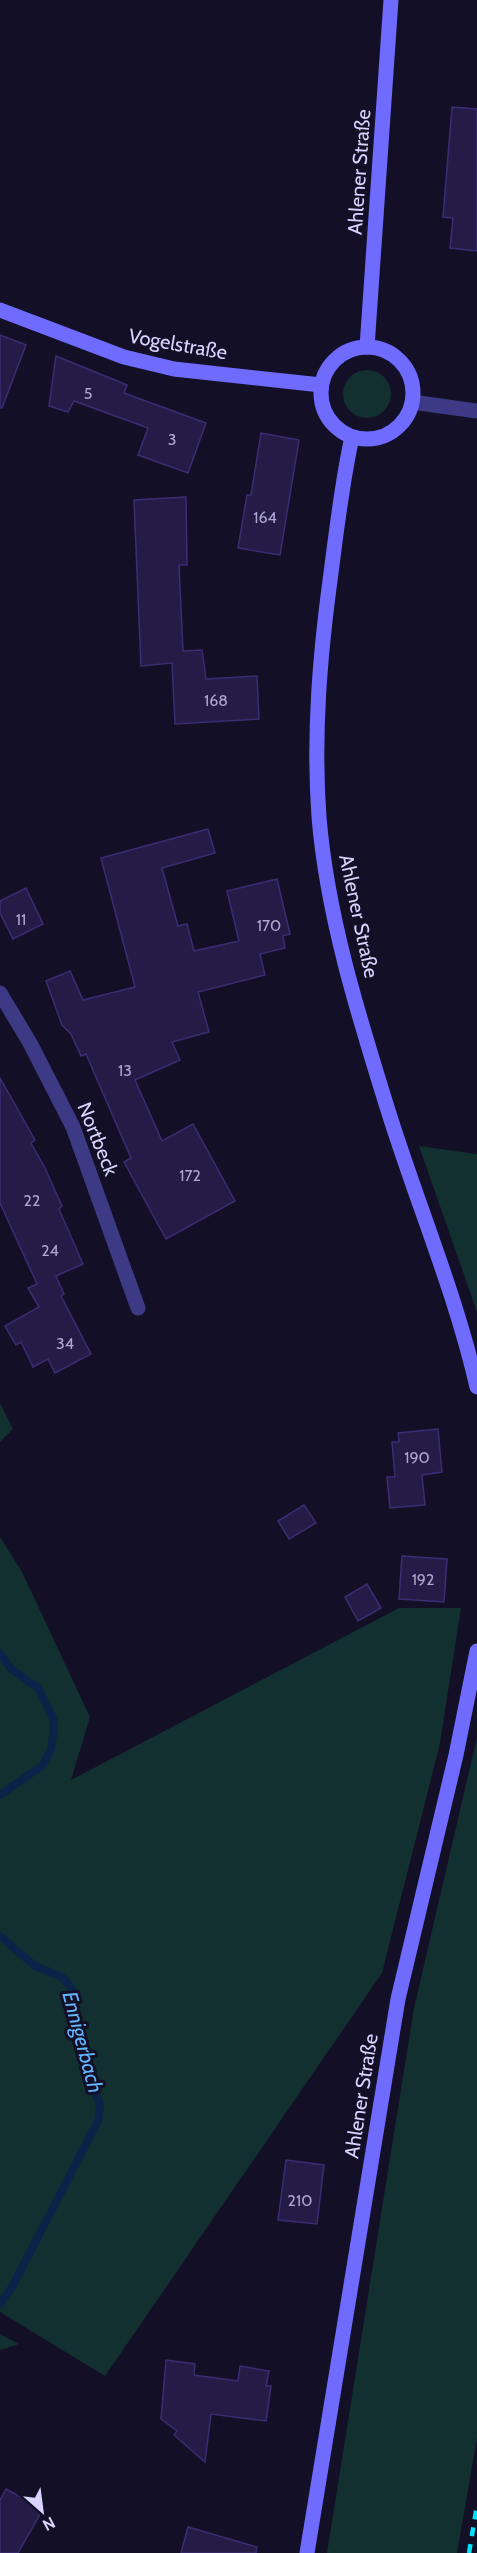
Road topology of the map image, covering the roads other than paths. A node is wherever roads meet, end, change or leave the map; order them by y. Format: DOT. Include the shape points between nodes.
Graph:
graph roads {
  1 [pos="391,0"];
  2 [pos="0,310"];
  3 [pos="368,347"];
  4 [pos="321,385"];
  5 [pos="412,402"];
  6 [pos="477,411"];
  7 [pos="352,437"];
  8 [pos="0,993"];
  9 [pos="138,1308"];
  10 [pos="477,1387"];
  11 [pos="477,1651"];
  12 [pos="307,2553"];
  1 -- 3 [label="main road, Ahlener Straße"];
  2 -- 4 [label="main road, Vogelstraße" via="124,357 164,367"];
  3 -- 4 [label="main road" via="355,348 332,362"];
  3 -- 5 [label="main road" via="381,349 403,364 410,375"];
  4 -- 7 [label="main road" via="327,417"];
  5 -- 6 [label="street"];
  5 -- 7 [label="main road" via="400,425 390,433 371,439"];
  7 -- 10 [label="main road, Ahlener Straße" via="318,667 319,818 332,898 355,997 387,1109 467,1341"];
  8 -- 9 [label="street, Nortbeck" via="73,1127"];
  11 -- 12 [label="main road, Ahlener Straße" via="398,2000"];
}
